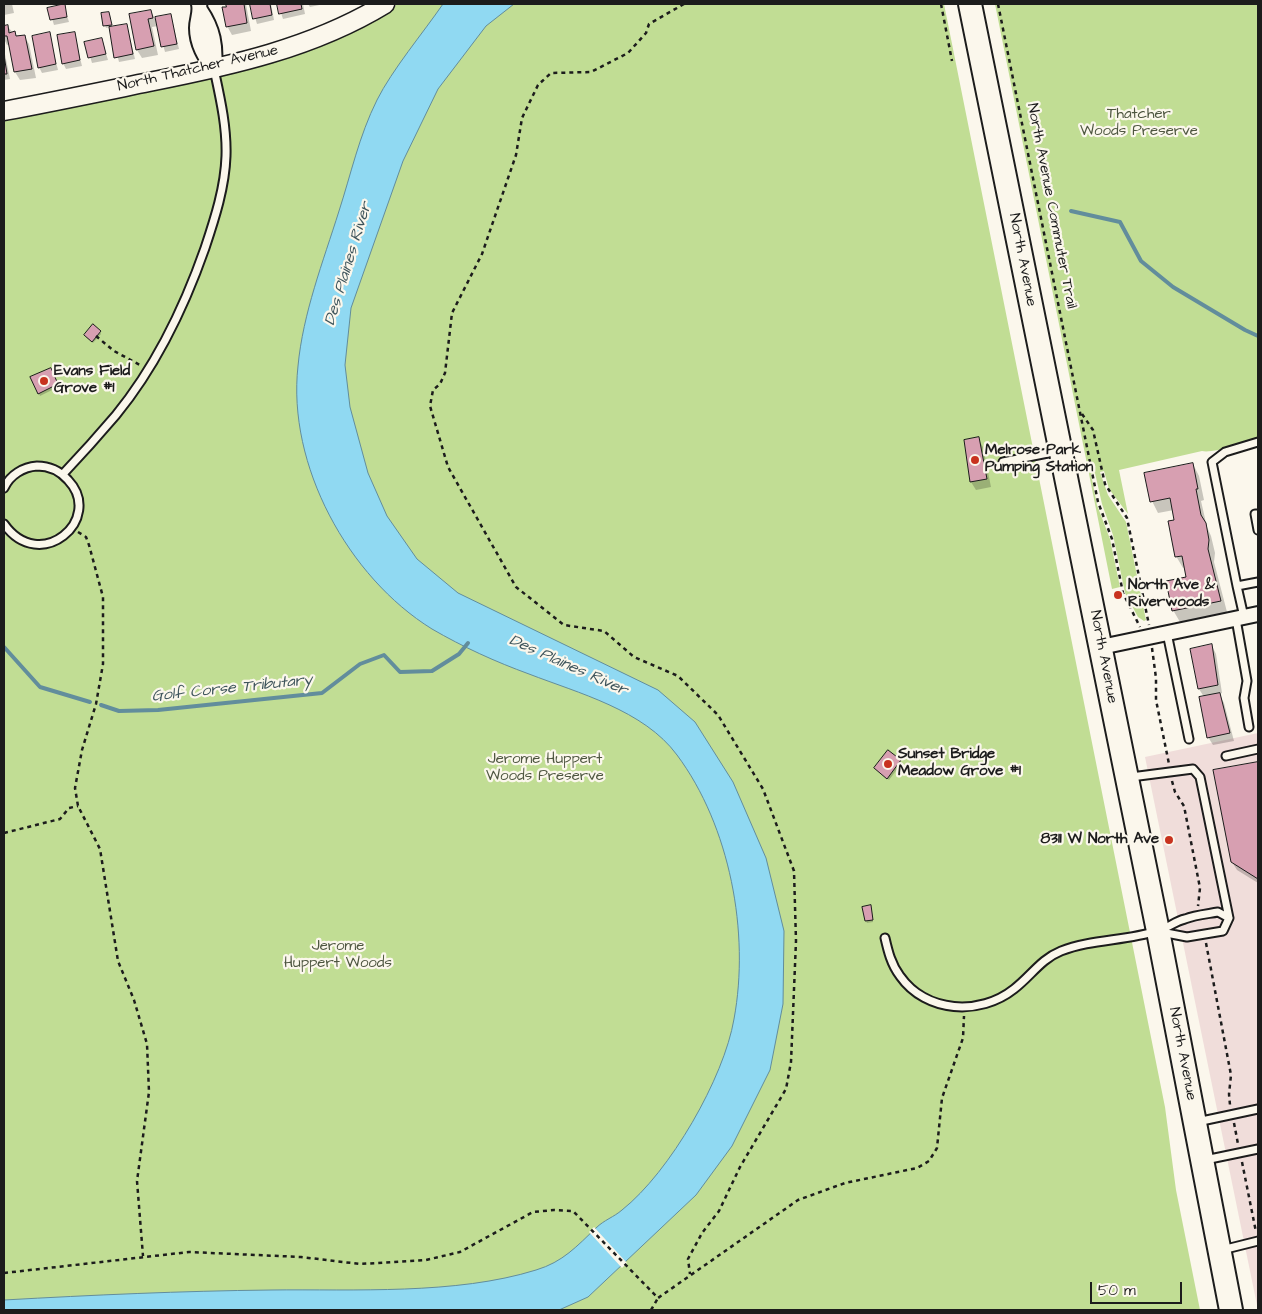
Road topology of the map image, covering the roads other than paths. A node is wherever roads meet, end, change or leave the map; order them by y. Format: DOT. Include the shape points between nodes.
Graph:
graph roads {
  1 [pos="385,4"];
  2 [pos="970,4"];
  3 [pos="200,7"];
  4 [pos="214,69"];
  5 [pos="4,111"];
  6 [pos="1258,442"];
  7 [pos="1061,450"];
  8 [pos="1003,462"];
  9 [pos="63,474"];
  10 [pos="4,488"];
  11 [pos="1258,514"];
  12 [pos="4,524"];
  13 [pos="1258,530"];
  14 [pos="1258,582"];
  15 [pos="1237,586"];
  16 [pos="1258,614"];
  17 [pos="1240,618"];
  18 [pos="1167,633"];
  19 [pos="1100,647"];
  20 [pos="1249,727"];
  21 [pos="1189,739"];
  22 [pos="1258,749"];
  23 [pos="1226,756"];
  24 [pos="1127,778"];
  25 [pos="1228,918"];
  26 [pos="1158,931"];
  27 [pos="885,938"];
  28 [pos="1258,1109"];
  29 [pos="1195,1122"];
  30 [pos="1258,1149"];
  31 [pos="1202,1161"];
  32 [pos="1257,1238"];
  33 [pos="1220,1250"];
  34 [pos="1232,1310"];
  1 -- 4 [label="street, North Thatcher Avenue" via="272,55"];
  2 -- 7 [label="main road, North Avenue"];
  3 -- 4 [label="street" via="210,26 216,51"];
  4 -- 5 [label="street, North Thatcher Avenue"];
  4 -- 9 [label="lane" via="226,140 223,181 211,229 190,288 148,370 116,414"];
  6 -- 15 [label="lane" via="1225,452 1212,462"];
  7 -- 8 [label="lane"];
  7 -- 19 [label="main road, North Avenue"];
  9 -- 10 [label="lane" via="38,466 25,468 14,475"];
  9 -- 12 [label="lane" via="77,495 78,508 72,528 60,539 47,544 21,542"];
  11 -- 13 [label="lane" via="1255,514"];
  14 -- 15 [label="lane"];
  15 -- 17 [label="lane"];
  16 -- 17 [label="street"];
  17 -- 18 [label="street"];
  17 -- 20 [label="lane" via="1247,682 1244,698"];
  18 -- 19 [label="street"];
  18 -- 21 [label="lane"];
  19 -- 24 [label="main road, North Avenue"];
  22 -- 23 [label="lane"];
  24 -- 25 [label="lane" via="1193,769 1200,776"];
  24 -- 26 [label="main road, North Avenue"];
  25 -- 26 [label="lane" via="1218,912 1184,919"];
  25 -- 26 [label="lane" via="1223,931 1204,935 1187,937"];
  26 -- 27 [label="lane" via="1060,951 1041,962 999,999 964,1007 942,1005 909,987 892,963"];
  26 -- 29 [label="main road, North Avenue"];
  28 -- 29 [label="lane"];
  29 -- 31 [label="main road, North Avenue"];
  30 -- 31 [label="lane"];
  31 -- 33 [label="main road, North Avenue"];
  32 -- 33 [label="lane"];
  33 -- 34 [label="main road, North Avenue"];
}
